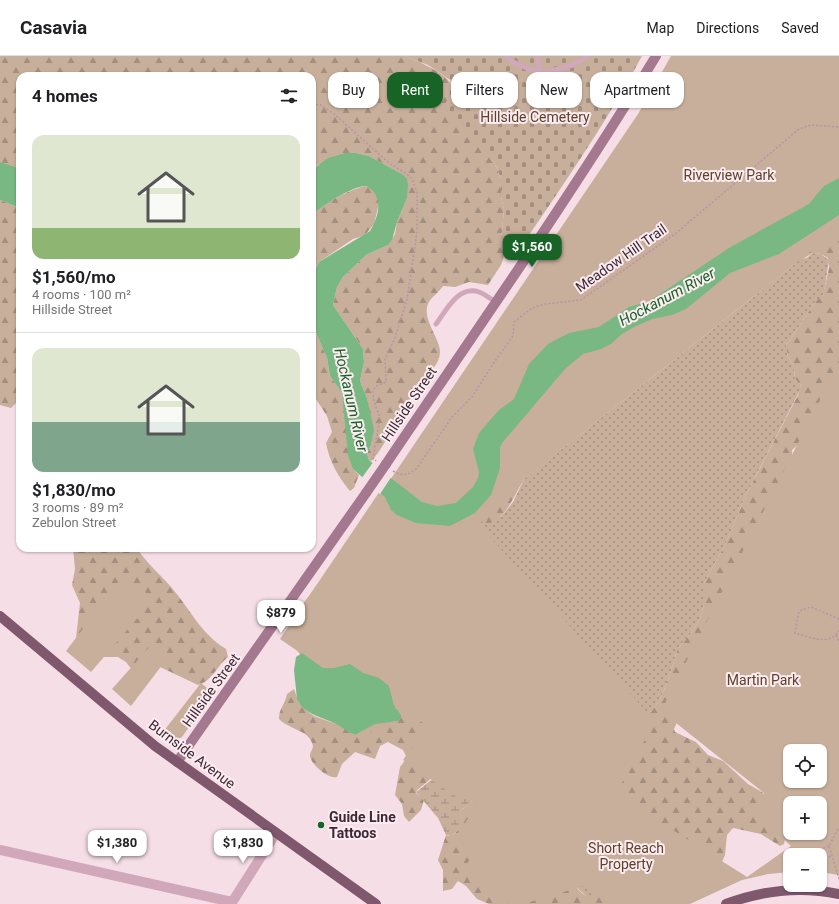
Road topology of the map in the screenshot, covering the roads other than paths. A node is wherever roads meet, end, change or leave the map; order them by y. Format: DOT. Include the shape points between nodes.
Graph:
graph roads {
  1 [pos="505,56"];
  2 [pos="537,56"];
  3 [pos="588,56"];
  4 [pos="656,56"];
  5 [pos="536,72"];
  6 [pos="541,72"];
  7 [pos="548,72"];
  8 [pos="496,302"];
  9 [pos="436,324"];
  10 [pos="0,616"];
  11 [pos="177,762"];
  12 [pos="276,833"];
  13 [pos="0,850"];
  14 [pos="839,894"];
  15 [pos="231,903"];
  16 [pos="376,904"];
  17 [pos="726,904"];
  1 -- 5 [label="lane"];
  2 -- 6 [label="lane"];
  3 -- 7 [label="lane" via="572,65"];
  4 -- 8 [label="main road, Hillside Street" via="612,128"];
  8 -- 9 [label="lane" via="478,292 462,293 456,297"];
  8 -- 11 [label="main road, Hillside Street, bridge" via="366,493"];
  10 -- 11 [label="main road, Burnside Avenue"];
  11 -- 12 [label="main road, Burnside Avenue"];
  12 -- 15 [label="street"];
  12 -- 16 [label="main road, Burnside Avenue"];
  13 -- 15 [label="street"];
  14 -- 17 [label="main road" via="811,889 779,890"];
}
